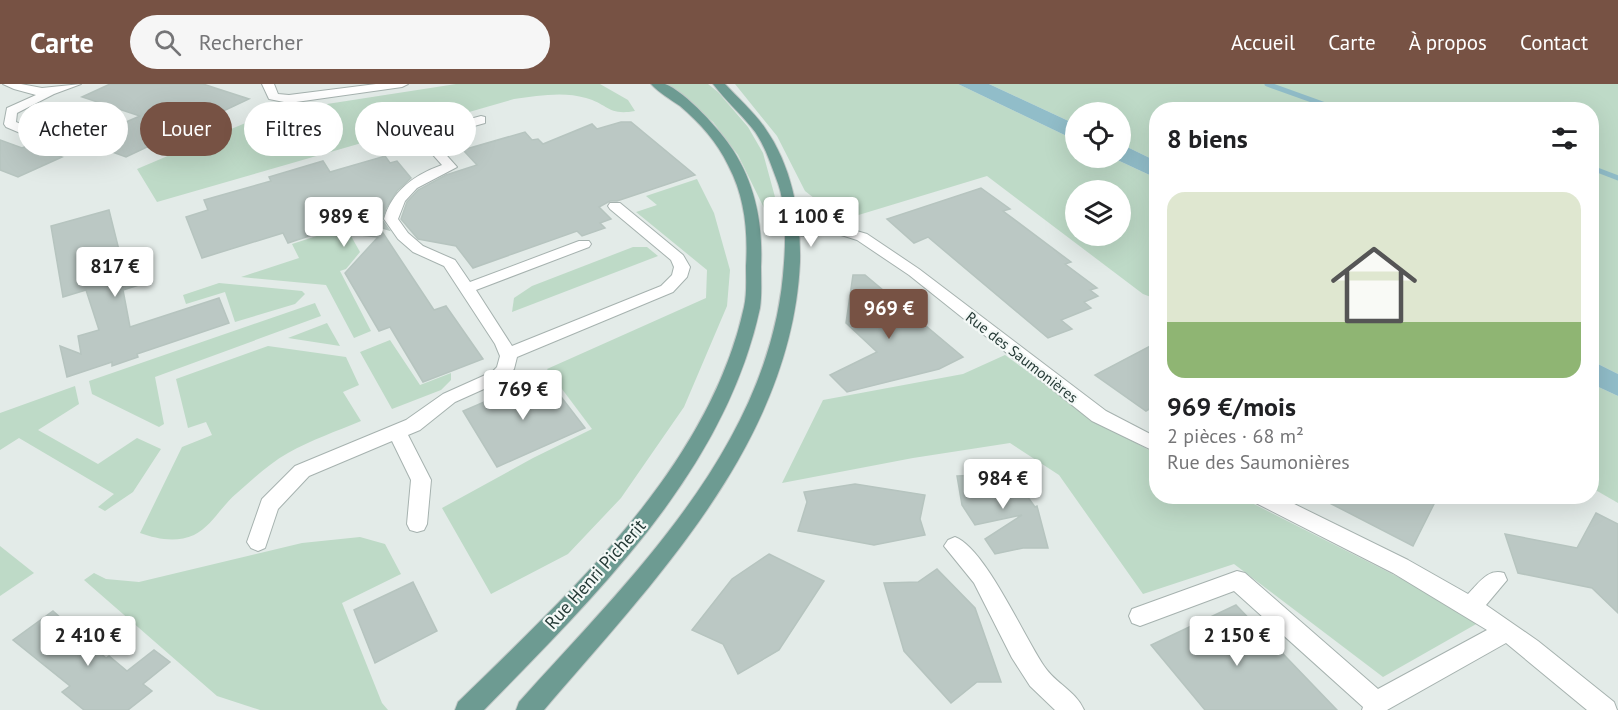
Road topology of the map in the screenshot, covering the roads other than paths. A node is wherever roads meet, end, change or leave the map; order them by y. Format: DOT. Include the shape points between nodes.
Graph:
graph roads {
  1 [pos="9,84"];
  2 [pos="75,84"];
  3 [pos="268,84"];
  4 [pos="402,84"];
  5 [pos="657,84"];
  6 [pos="719,84"];
  7 [pos="50,93"];
  8 [pos="30,102"];
  9 [pos="18,108"];
  10 [pos="481,120"];
  11 [pos="18,127"];
  12 [pos="615,206"];
  13 [pos="794,232"];
  14 [pos="584,244"];
  15 [pos="468,288"];
  16 [pos="508,354"];
  17 [pos="397,432"];
  18 [pos="1149,441"];
  19 [pos="1275,504"];
  20 [pos="417,524"];
  21 [pos="258,542"];
  22 [pos="955,546"];
  23 [pos="1497,580"];
  24 [pos="1470,607"];
  25 [pos="1140,616"];
  26 [pos="1507,631"];
  27 [pos="1375,706"];
  28 [pos="466,710"];
  29 [pos="528,710"];
  30 [pos="1072,710"];
  31 [pos="1605,710"];
  1 -- 7 [label="street"];
  2 -- 7 [label="street"];
  3 -- 4 [label="street" via="273,97 289,99"];
  5 -- 28 [label="main road, Rue Henri Picherit" via="711,128 742,180 757,253 753,310 746,337 708,425 644,520"];
  6 -- 13 [label="main road" via="741,106 770,149 786,188"];
  7 -- 8 [label="street"];
  9 -- 11 [label="street" via="11,111 10,124"];
  10 -- 15 [label="street" via="423,136 450,167 405,192 393,206 391,219 418,249 450,263"];
  12 -- 16 [label="street" via="678,258 682,267 679,277 667,289"];
  13 -- 18 [label="street, Rue des Saumonières" via="838,230 862,237 1064,391 1100,416"];
  13 -- 29 [label="main road" via="793,279 786,320 770,372 743,431 681,531"];
  14 -- 15 [label="street"];
  15 -- 16 [label="street"];
  16 -- 17 [label="street" via="505,369 498,376 449,398"];
  17 -- 20 [label="street" via="421,480"];
  17 -- 21 [label="street" via="302,471 269,505"];
  19 -- 24 [label="street"];
  22 -- 30 [label="street" via="982,577 1038,678"];
  23 -- 24 [label="street"];
  24 -- 26 [label="street"];
  25 -- 27 [label="street" via="1237,580"];
  26 -- 27 [label="street"];
  26 -- 31 [label="street"];
}
